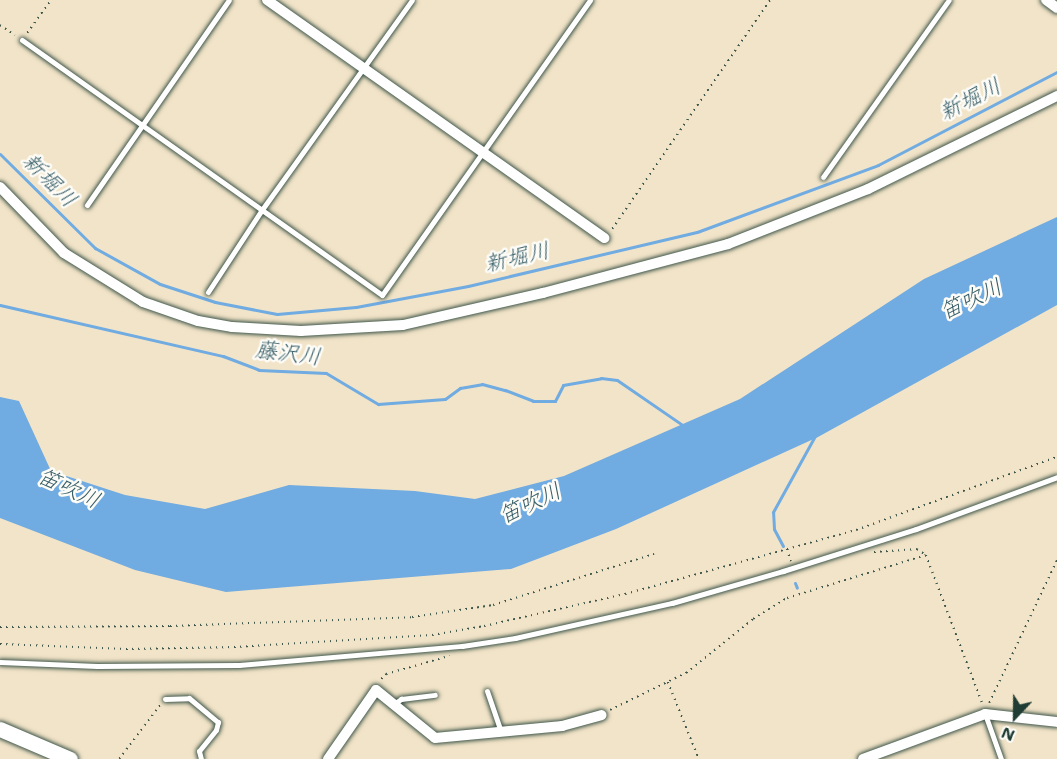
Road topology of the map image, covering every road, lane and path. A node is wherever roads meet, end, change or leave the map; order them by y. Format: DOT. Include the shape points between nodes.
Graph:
graph roads {
  1 [pos="51,0"];
  2 [pos="229,0"];
  3 [pos="267,0"];
  4 [pos="412,0"];
  5 [pos="590,0"];
  6 [pos="770,0"];
  7 [pos="949,0"];
  8 [pos="1046,0"];
  9 [pos="1057,8"];
  10 [pos="0,25"];
  11 [pos="22,40"];
  12 [pos="364,68"];
  13 [pos="1057,96"];
  14 [pos="142,126"];
  15 [pos="484,152"];
  16 [pos="823,177"];
  17 [pos="0,187"];
  18 [pos="87,204"];
  19 [pos="261,211"];
  20 [pos="605,238"];
  21 [pos="208,292"];
  22 [pos="1057,457"];
  23 [pos="1057,477"];
  24 [pos="855,547"];
  25 [pos="787,548"];
  26 [pos="654,554"];
  27 [pos="926,555"];
  28 [pos="1057,560"];
  29 [pos="793,565"];
  30 [pos="0,627"];
  31 [pos="0,644"];
  32 [pos="462,646"];
  33 [pos="0,663"];
  34 [pos="382,679"];
  35 [pos="668,682"];
  36 [pos="488,691"];
  37 [pos="435,695"];
  38 [pos="165,699"];
  39 [pos="393,705"];
  40 [pos="985,714"];
  41 [pos="602,715"];
  42 [pos="1057,722"];
  43 [pos="0,729"];
  44 [pos="501,732"];
  45 [pos="70,759"];
  46 [pos="119,759"];
  47 [pos="201,759"];
  48 [pos="327,759"];
  49 [pos="699,759"];
  50 [pos="863,759"];
  51 [pos="1001,759"];
  1 -- 11 [label="path"];
  2 -- 14 [label="lane"];
  3 -- 12 [label="street"];
  4 -- 12 [label="lane"];
  5 -- 15 [label="lane"];
  6 -- 20 [label="path"];
  7 -- 16 [label="lane"];
  8 -- 9 [label="street"];
  10 -- 11 [label="path"];
  11 -- 14 [label="lane"];
  12 -- 15 [label="street"];
  12 -- 19 [label="lane"];
  13 -- 17 [label="street" via="868,189 728,244 403,325 301,331 198,321 143,302 64,253"];
  14 -- 18 [label="lane"];
  14 -- 19 [label="lane"];
  15 -- 19 [label="lane" via="382,295"];
  15 -- 20 [label="street"];
  19 -- 21 [label="lane"];
  22 -- 25 [label="path" via="894,517"];
  23 -- 24 [label="lane"];
  24 -- 27 [label="path" via="865,552 917,549"];
  24 -- 32 [label="lane" via="672,603 577,626"];
  25 -- 29 [label="path"];
  25 -- 31 [label="path" via="571,607 432,634 126,649"];
  26 -- 30 [label="path" via="493,605 412,617 170,626"];
  27 -- 28 [label="path" via="985,711"];
  27 -- 35 [label="path" via="788,598"];
  32 -- 33 [label="lane" via="227,665"];
  32 -- 34 [label="path" via="455,654 386,674"];
  35 -- 41 [label="path"];
  35 -- 49 [label="path"];
  36 -- 44 [label="lane"];
  37 -- 39 [label="lane" via="401,699"];
  38 -- 46 [label="path"];
  38 -- 47 [label="lane" via="189,698 218,722 199,751"];
  39 -- 44 [label="street" via="435,738"];
  39 -- 48 [label="street" via="376,690"];
  40 -- 42 [label="street"];
  40 -- 50 [label="street"];
  40 -- 51 [label="lane"];
  41 -- 44 [label="street" via="562,726"];
  43 -- 45 [label="main road"];
}
